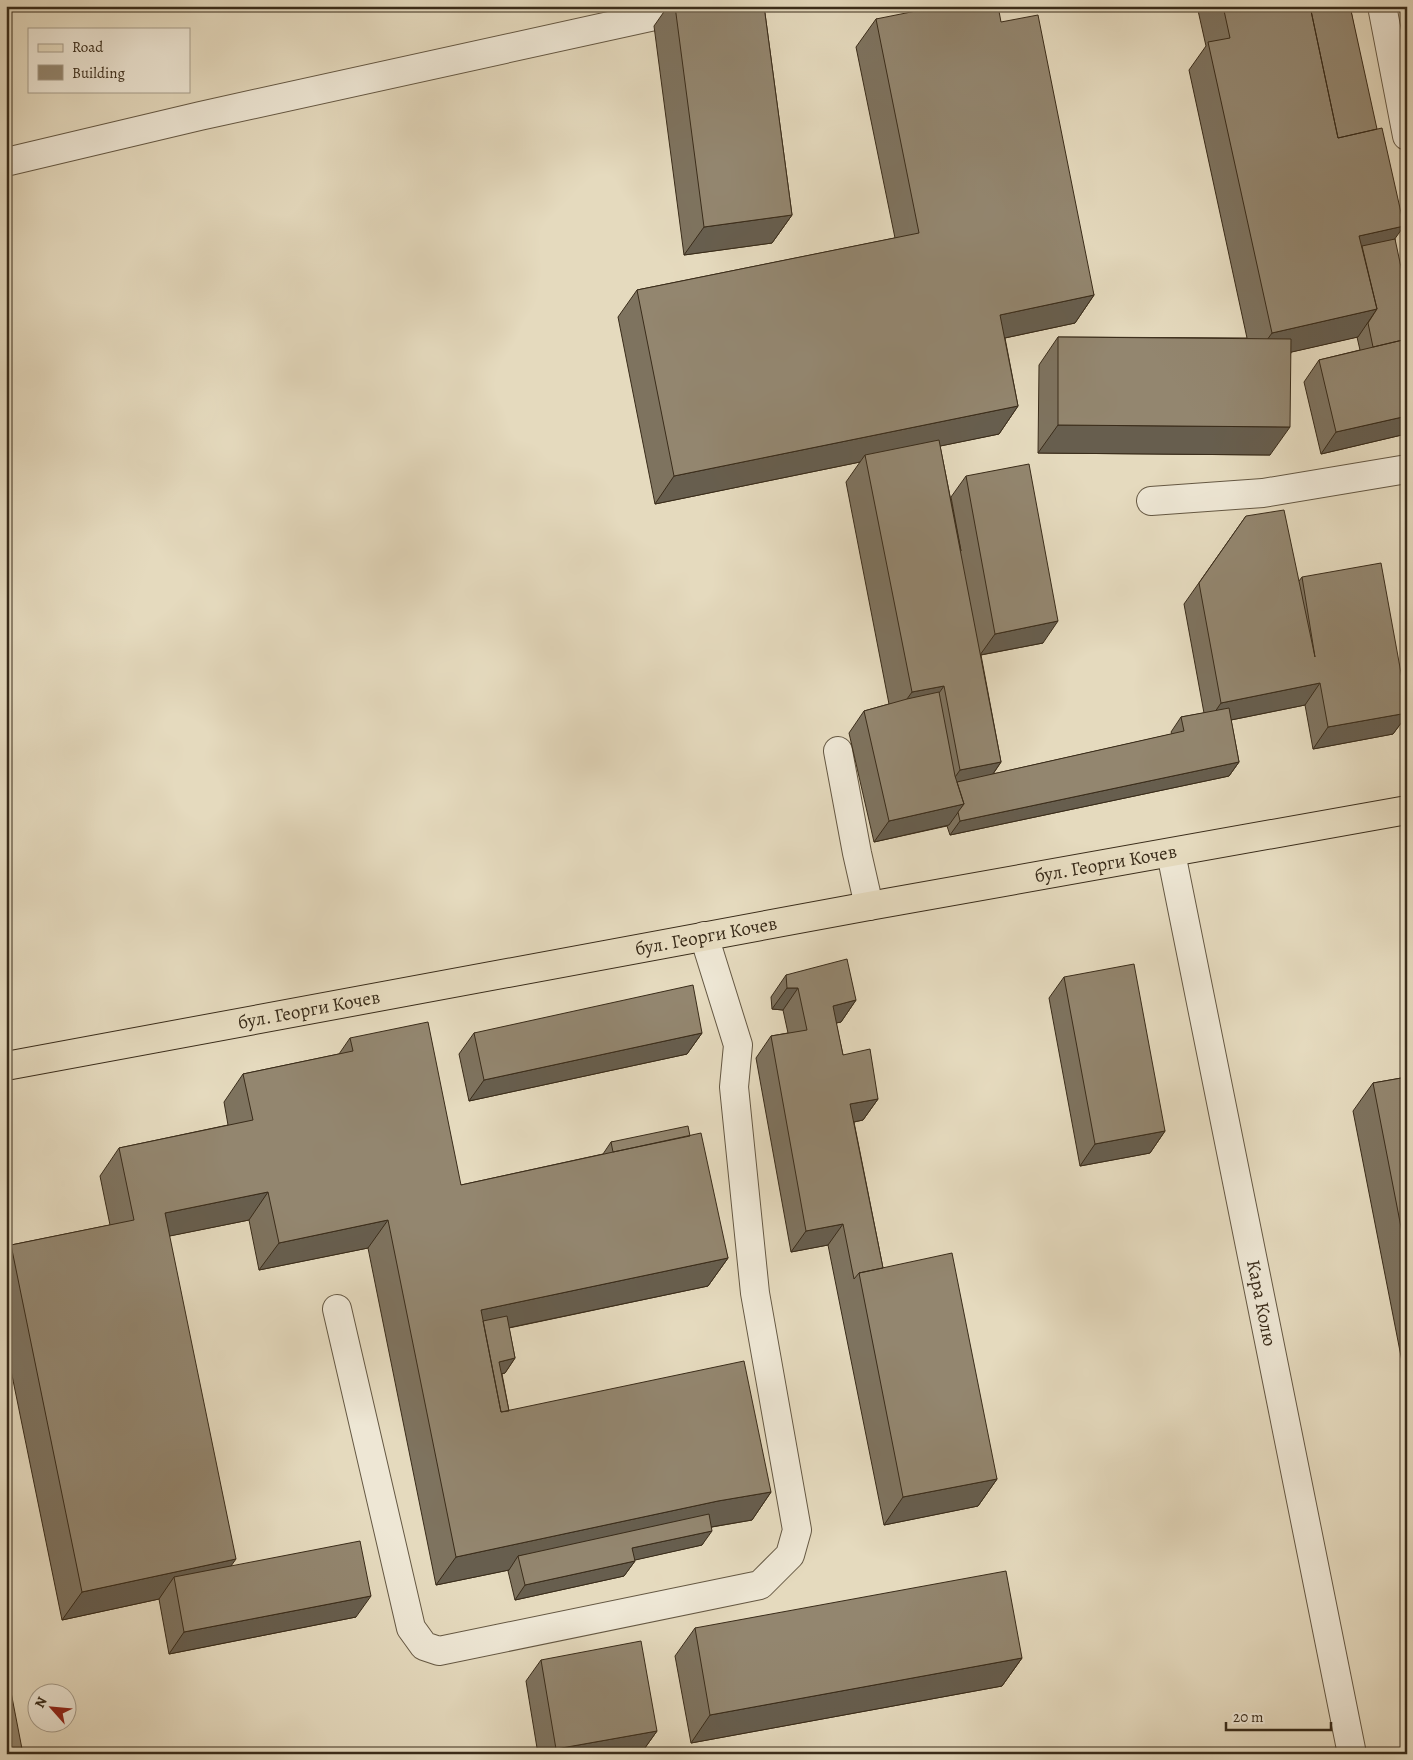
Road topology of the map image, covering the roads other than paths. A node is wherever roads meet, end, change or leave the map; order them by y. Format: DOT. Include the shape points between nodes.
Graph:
graph roads {
  1 [pos="700,6"];
  2 [pos="1382,6"];
  3 [pos="1407,136"];
  4 [pos="6,162"];
  5 [pos="1407,469"];
  6 [pos="1151,501"];
  7 [pos="838,751"];
  8 [pos="1407,810"];
  9 [pos="1171,853"];
  10 [pos="869,906"];
  11 [pos="704,936"];
  12 [pos="6,1066"];
  13 [pos="337,1309"];
  14 [pos="1352,1754"];
  1 -- 4 [label="street"];
  2 -- 3 [label="street"];
  5 -- 6 [label="street" via="1263,493"];
  7 -- 10 [label="street"];
  8 -- 9 [label="main road, бул. Георги Кочев"];
  9 -- 10 [label="main road, бул. Георги Кочев"];
  9 -- 14 [label="street, Кара Колю"];
  10 -- 11 [label="main road, бул. Георги Кочев"];
  11 -- 12 [label="main road, бул. Георги Кочев"];
  11 -- 13 [label="street" via="738,1045 734,1087 755,1293 797,1530 790,1555 760,1585 439,1652 424,1646 412,1628"];
}
